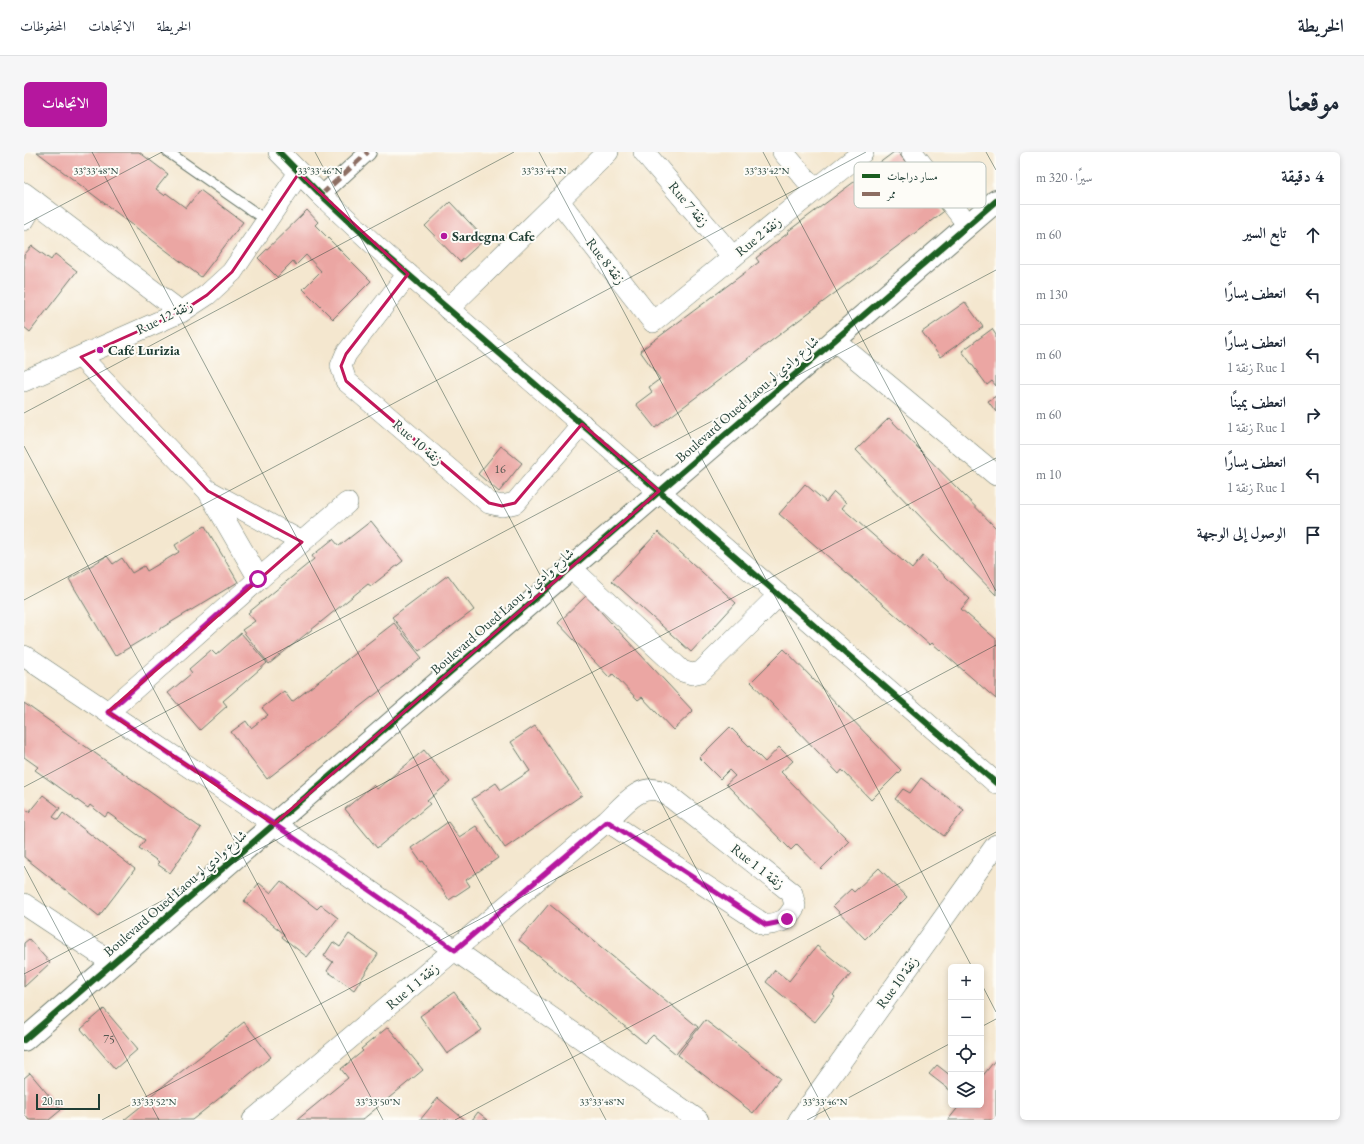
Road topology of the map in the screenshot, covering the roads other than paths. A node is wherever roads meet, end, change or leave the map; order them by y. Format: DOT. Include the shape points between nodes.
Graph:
graph roads {
  1 [pos="168,152"];
  2 [pos="279,152"];
  3 [pos="368,152"];
  4 [pos="608,152"];
  5 [pos="644,152"];
  6 [pos="783,152"];
  7 [pos="863,152"];
  8 [pos="912,152"];
  9 [pos="920,162"];
  10 [pos="299,173"];
  11 [pos="814,190"];
  12 [pos="321,195"];
  13 [pos="30,197"];
  14 [pos="558,200"];
  15 [pos="996,201"];
  16 [pos="955,208"];
  17 [pos="24,220"];
  18 [pos="267,221"];
  19 [pos="968,225"];
  20 [pos="733,257"];
  21 [pos="408,274"];
  22 [pos="448,309"];
  23 [pos="181,312"];
  24 [pos="654,322"];
  25 [pos="834,340"];
  26 [pos="81,357"];
  27 [pos="24,381"];
  28 [pos="582,424"];
  29 [pos="996,475"];
  30 [pos="208,491"];
  31 [pos="659,491"];
  32 [pos="347,503"];
  33 [pos="302,542"];
  34 [pos="571,568"];
  35 [pos="258,579"];
  36 [pos="779,595"];
  37 [pos="24,656"];
  38 [pos="108,712"];
  39 [pos="996,783"];
  40 [pos="607,821"];
  41 [pos="274,824"];
  42 [pos="996,845"];
  43 [pos="24,904"];
  44 [pos="455,950"];
  45 [pos="113,963"];
  46 [pos="24,1040"];
  47 [pos="253,1120"];
  48 [pos="698,1120"];
  49 [pos="799,1120"];
  1 -- 18 [label="lane"];
  2 -- 10 [label="street"];
  3 -- 12 [label="street"];
  4 -- 14 [label="street"];
  5 -- 20 [label="street, Rue 7 زنقة"];
  6 -- 11 [label="street"];
  7 -- 11 [label="street, Rue 2 زنقة"];
  8 -- 9 [label="street"];
  10 -- 12 [label="street"];
  10 -- 18 [label="street, Rue 12 زنقة"];
  11 -- 20 [label="street, Rue 2 زنقة"];
  12 -- 21 [label="street"];
  13 -- 17 [label="street"];
  13 -- 23 [label="street"];
  14 -- 22 [label="street"];
  14 -- 24 [label="street, Rue 8 زنقة"];
  15 -- 19 [label="street, Boulevard Oued Laou شارع وادي لو"];
  16 -- 19 [label="street"];
  18 -- 23 [label="street, Rue 12 زنقة" via="232,272 207,295"];
  19 -- 25 [label="street, Boulevard Oued Laou شارع وادي لو"];
  20 -- 24 [label="street, Rue 2 زنقة"];
  21 -- 22 [label="street"];
  21 -- 28 [label="street, Rue 10 زنقة" via="346,354 341,366 346,380 489,503 502,506 515,503"];
  22 -- 28 [label="street"];
  23 -- 26 [label="street, Rue 12 زنقة" via="136,330"];
  25 -- 29 [label="street"];
  25 -- 31 [label="street, Boulevard Oued Laou شارع وادي لو"];
  26 -- 27 [label="street, Rue 12 زنقة"];
  26 -- 30 [label="street"];
  28 -- 31 [label="street"];
  30 -- 33 [label="street"];
  30 -- 35 [label="street"];
  31 -- 34 [label="street, Boulevard Oued Laou شارع وادي لو"];
  31 -- 36 [label="street"];
  32 -- 33 [label="street"];
  33 -- 35 [label="street"];
  34 -- 36 [label="street" via="682,671 692,674 701,672"];
  34 -- 41 [label="street, Boulevard Oued Laou شارع وادي لو"];
  35 -- 38 [label="street"];
  36 -- 39 [label="street"];
  37 -- 38 [label="street"];
  38 -- 41 [label="street"];
  40 -- 40 [label="street, Rue 1 زنقة 1" via="636,794 646,789 662,791 792,893 795,906 787,919 766,925"];
  40 -- 44 [label="street, Rue 1 زنقة 1"];
  41 -- 44 [label="street"];
  41 -- 45 [label="street, Boulevard Oued Laou شارع وادي لو"];
  42 -- 49 [label="street, Rue 10 زنقة"];
  43 -- 45 [label="street"];
  44 -- 47 [label="street, Rue 1 زنقة 1"];
  44 -- 48 [label="street"];
  45 -- 46 [label="street, Boulevard Oued Laou شارع وادي لو"];
}
